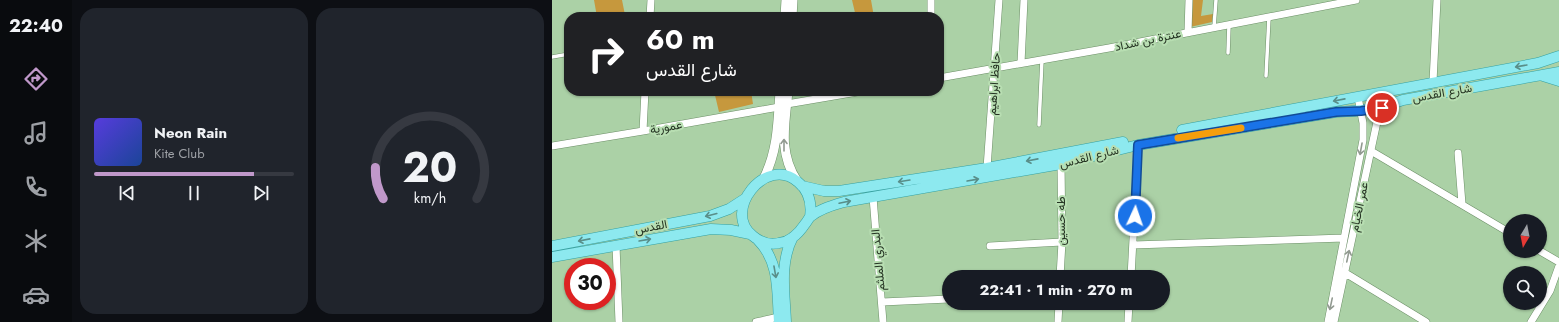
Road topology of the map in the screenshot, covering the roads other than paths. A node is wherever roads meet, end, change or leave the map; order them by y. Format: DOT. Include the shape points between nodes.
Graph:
graph roads {
  1 [pos="651,0"];
  2 [pos="786,0"];
  3 [pos="793,0"];
  4 [pos="932,0"];
  5 [pos="1000,0"];
  6 [pos="1024,0"];
  7 [pos="1189,0"];
  8 [pos="1216,0"];
  9 [pos="1356,0"];
  10 [pos="1438,0"];
  11 [pos="650,12"];
  12 [pos="785,12"];
  13 [pos="792,12"];
  14 [pos="931,12"];
  15 [pos="1270,16"];
  16 [pos="1229,24"];
  17 [pos="1214,27"];
  18 [pos="1188,32"];
  19 [pos="1228,53"];
  20 [pos="564,55"];
  21 [pos="1559,56"];
  22 [pos="552,57"];
  23 [pos="1042,59"];
  24 [pos="1021,63"];
  25 [pos="995,68"];
  26 [pos="1559,72"];
  27 [pos="1542,75"];
  28 [pos="1266,76"];
  29 [pos="944,77"];
  30 [pos="1559,80"];
  31 [pos="1433,82"];
  32 [pos="1382,92"];
  33 [pos="646,96"];
  34 [pos="781,96"];
  35 [pos="786,96"];
  36 [pos="836,96"];
  37 [pos="1358,96"];
  38 [pos="783,106"];
  39 [pos="1382,108"];
  40 [pos="1361,111"];
  41 [pos="1039,125"];
  42 [pos="643,131"];
  43 [pos="1138,145"];
  44 [pos="552,146"];
  45 [pos="1371,151"];
  46 [pos="1458,153"];
  47 [pos="1061,164"];
  48 [pos="987,168"];
  49 [pos="764,178"];
  50 [pos="799,183"];
  51 [pos="873,197"];
  52 [pos="746,198"];
  53 [pos="1462,204"];
  54 [pos="810,217"];
  55 [pos="1503,229"];
  56 [pos="753,236"];
  57 [pos="793,237"];
  58 [pos="1344,238"];
  59 [pos="1062,242"];
  60 [pos="616,245"];
  61 [pos="1133,245"];
  62 [pos="552,246"];
  63 [pos="990,246"];
  64 [pos="1547,255"];
  65 [pos="552,257"];
  66 [pos="1559,262"];
  67 [pos="1559,266"];
  68 [pos="1060,270"];
  69 [pos="1131,270"];
  70 [pos="1342,270"];
  71 [pos="942,299"];
  72 [pos="882,302"];
  73 [pos="1059,310"];
  74 [pos="1129,310"];
  75 [pos="781,320"];
  76 [pos="619,322"];
  77 [pos="756,322"];
  78 [pos="883,322"];
  79 [pos="1058,322"];
  80 [pos="1128,322"];
  81 [pos="1328,322"];
  82 [pos="1334,322"];
  83 [pos="1426,322"];
  84 [pos="1531,322"];
  1 -- 11 [label="street"];
  2 -- 12 [label="main road"];
  3 -- 13 [label="main road"];
  4 -- 14 [label="street"];
  5 -- 25 [label="street, حافظ ابراهيم"];
  6 -- 24 [label="street"];
  7 -- 18 [label="street"];
  8 -- 17 [label="lane"];
  9 -- 15 [label="street, عنترة بن شداد"];
  10 -- 31 [label="street"];
  15 -- 16 [label="street, عنترة بن شداد"];
  15 -- 28 [label="lane"];
  16 -- 17 [label="street, عنترة بن شداد"];
  16 -- 19 [label="lane"];
  17 -- 18 [label="street, عنترة بن شداد"];
  18 -- 23 [label="street, عنترة بن شداد"];
  20 -- 22 [label="lane"];
  21 -- 31 [label="main road, one-way"];
  23 -- 24 [label="street, عنترة بن شداد"];
  23 -- 41 [label="lane"];
  24 -- 25 [label="street, عنترة بن شداد"];
  25 -- 29 [label="street, عنترة بن شداد"];
  25 -- 48 [label="street, حافظ ابراهيم"];
  26 -- 27 [label="main road, شارع القدس"];
  27 -- 30 [label="main road"];
  27 -- 39 [label="main road, شارع القدس" via="1403,100"];
  31 -- 32 [label="main road"];
  32 -- 37 [label="main road"];
  32 -- 39 [label="street, عمر الخيام"];
  33 -- 42 [label="street"];
  34 -- 38 [label="main road"];
  35 -- 38 [label="main road"];
  36 -- 38 [label="street"];
  37 -- 40 [label="street, عمر الخيام"];
  37 -- 48 [label="main road, one-way"];
  38 -- 42 [label="street, عمورية"];
  38 -- 49 [label="main road" via="773,159"];
  50 -- 38 [label="main road, one-way" via="784,152"];
  39 -- 40 [label="main road, شارع القدس"];
  39 -- 45 [label="street, عمر الخيام" via="1376,122"];
  40 -- 43 [label="main road, شارع القدس" via="1336,112"];
  40 -- 58 [label="street, عمر الخيام, one-way" via="1362,140"];
  42 -- 44 [label="street, عمورية"];
  43 -- 47 [label="main road, شارع القدس"];
  43 -- 61 [label="street"];
  45 -- 53 [label="street"];
  70 -- 45 [label="street, عمر الخيام, one-way"];
  46 -- 53 [label="street"];
  51 -- 47 [label="main road, شارع القدس, one-way"];
  47 -- 59 [label="street, طه حسين"];
  48 -- 50 [label="main road, one-way" via="839,191 824,191"];
  49 -- 50 [label="main road" via="784,174"];
  49 -- 52 [label="main road"];
  50 -- 54 [label="main road" via="810,200"];
  54 -- 51 [label="main road, شارع القدس, one-way" via="836,204"];
  51 -- 72 [label="street, البدري الملثم"];
  52 -- 56 [label="main road" via="742,207 742,217"];
  52 -- 62 [label="main road, القدس, one-way" via="729,209 710,216"];
  53 -- 55 [label="street"];
  54 -- 57 [label="main road"];
  56 -- 57 [label="main road" via="771,244"];
  60 -- 56 [label="main road, القدس, one-way" via="711,229 731,230"];
  56 -- 75 [label="main road, one-way" via="768,252 775,268"];
  57 -- 75 [label="main road" via="784,267"];
  58 -- 61 [label="street"];
  58 -- 70 [label="street, عمر الخيام"];
  59 -- 63 [label="street"];
  59 -- 68 [label="street, طه حسين"];
  60 -- 65 [label="main road, القدس"];
  60 -- 76 [label="street"];
  61 -- 69 [label="street"];
  64 -- 66 [label="street"];
  67 -- 84 [label="street" via="1550,290"];
  70 -- 81 [label="street, عمر الخيام, one-way"];
  70 -- 82 [label="street, عمر الخيام"];
  70 -- 83 [label="street"];
  71 -- 72 [label="street"];
  72 -- 78 [label="street, البدري الملثم"];
  73 -- 79 [label="street"];
  74 -- 80 [label="street"];
  75 -- 77 [label="street"];
}
